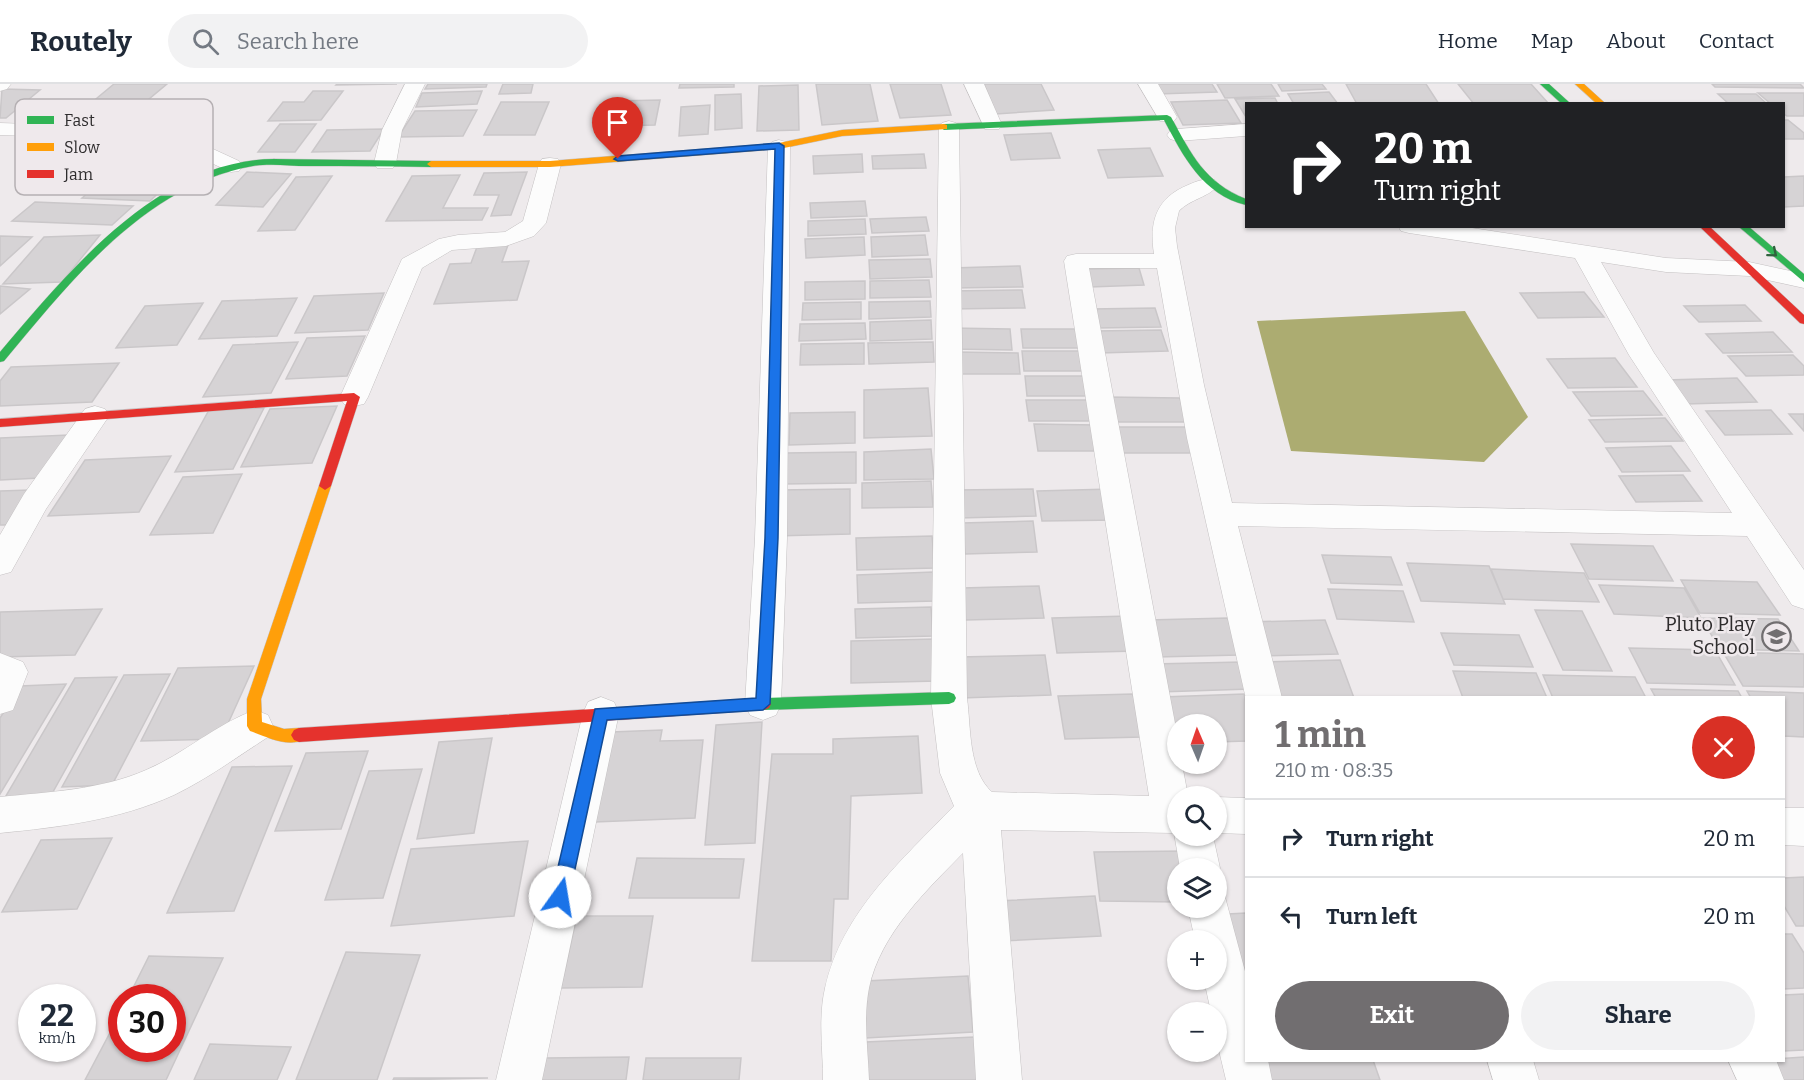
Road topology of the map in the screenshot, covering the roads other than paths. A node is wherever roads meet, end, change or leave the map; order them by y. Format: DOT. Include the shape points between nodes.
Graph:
graph roads {
  1 [pos="415,84"];
  2 [pos="974,84"];
  3 [pos="1148,84"];
  4 [pos="1544,84"];
  5 [pos="1579,84"];
  6 [pos="1565,102"];
  7 [pos="1600,102"];
  8 [pos="992,125"];
  9 [pos="1172,126"];
  10 [pos="949,127"];
  11 [pos="0,129"];
  12 [pos="15,130"];
  13 [pos="1245,130"];
  14 [pos="779,146"];
  15 [pos="213,157"];
  16 [pos="385,163"];
  17 [pos="550,164"];
  18 [pos="231,166"];
  19 [pos="213,173"];
  20 [pos="1207,184"];
  21 [pos="174,195"];
  22 [pos="1245,202"];
  23 [pos="1422,228"];
  24 [pos="1705,228"];
  25 [pos="1744,228"];
  26 [pos="1584,253"];
  27 [pos="1169,261"];
  28 [pos="1749,269"];
  29 [pos="1804,280"];
  30 [pos="1804,321"];
  31 [pos="0,359"];
  32 [pos="354,397"];
  33 [pos="95,416"];
  34 [pos="0,423"];
  35 [pos="1219,514"];
  36 [pos="1755,525"];
  37 [pos="0,563"];
  38 [pos="1804,596"];
  39 [pos="0,668"];
  40 [pos="1264,696"];
  41 [pos="949,698"];
  42 [pos="0,699"];
  43 [pos="763,704"];
  44 [pos="601,713"];
  45 [pos="255,726"];
  46 [pos="1174,786"];
  47 [pos="980,807"];
  48 [pos="0,815"];
  49 [pos="1227,815"];
  50 [pos="1245,816"];
  51 [pos="1167,821"];
  52 [pos="1785,827"];
  53 [pos="1804,827"];
  54 [pos="1211,918"];
  55 [pos="1245,1059"];
  56 [pos="1246,1062"];
  57 [pos="1511,1062"];
  58 [pos="1751,1062"];
  59 [pos="519,1080"];
  60 [pos="846,1080"];
  61 [pos="999,1080"];
  62 [pos="1250,1080"];
  63 [pos="1516,1080"];
  64 [pos="1761,1080"];
  1 -- 16 [label="street" via="392,130"];
  2 -- 8 [label="street"];
  3 -- 9 [label="street"];
  4 -- 6 [label="street"];
  5 -- 7 [label="street"];
  8 -- 9 [label="street"];
  8 -- 10 [label="street"];
  9 -- 13 [label="street"];
  9 -- 20 [label="street" via="1197,174"];
  10 -- 14 [label="street" via="842,133"];
  10 -- 41 [label="street"];
  11 -- 12 [label="street"];
  14 -- 17 [label="street"];
  14 -- 43 [label="street" via="771,538"];
  15 -- 18 [label="street"];
  16 -- 17 [label="street"];
  16 -- 18 [label="street"];
  17 -- 32 [label="street" via="529,231 515,238 449,243 411,264"];
  18 -- 19 [label="street"];
  20 -- 22 [label="street" via="1222,195"];
  20 -- 27 [label="street" via="1178,198 1166,213 1164,230"];
  21 -- 31 [label="street" via="95,254 49,300"];
  23 -- 26 [label="street"];
  24 -- 28 [label="street"];
  25 -- 29 [label="street, one-way"];
  26 -- 28 [label="street" via="1666,265"];
  26 -- 36 [label="street" via="1642,355"];
  27 -- 35 [label="street"];
  27 -- 46 [label="street" via="1076,261"];
  28 -- 29 [label="street"];
  28 -- 30 [label="street"];
  32 -- 33 [label="street"];
  32 -- 45 [label="street" via="254,699"];
  33 -- 34 [label="street"];
  33 -- 37 [label="street" via="35,502"];
  35 -- 36 [label="street"];
  35 -- 40 [label="street"];
  36 -- 38 [label="street"];
  39 -- 42 [label="street" via="10,672"];
  41 -- 43 [label="street"];
  41 -- 47 [label="street" via="959,774"];
  43 -- 44 [label="street"];
  44 -- 45 [label="street" via="284,736"];
  44 -- 59 [label="street"];
  45 -- 48 [label="street" via="174,776 129,795 85,806"];
  47 -- 51 [label="street"];
  47 -- 60 [label="street" via="879,916 859,949 847,989"];
  47 -- 61 [label="street"];
  49 -- 50 [label="street"];
  52 -- 53 [label="street"];
  54 -- 55 [label="street"];
  56 -- 62 [label="street"];
  57 -- 63 [label="street"];
  58 -- 64 [label="street"];
}
